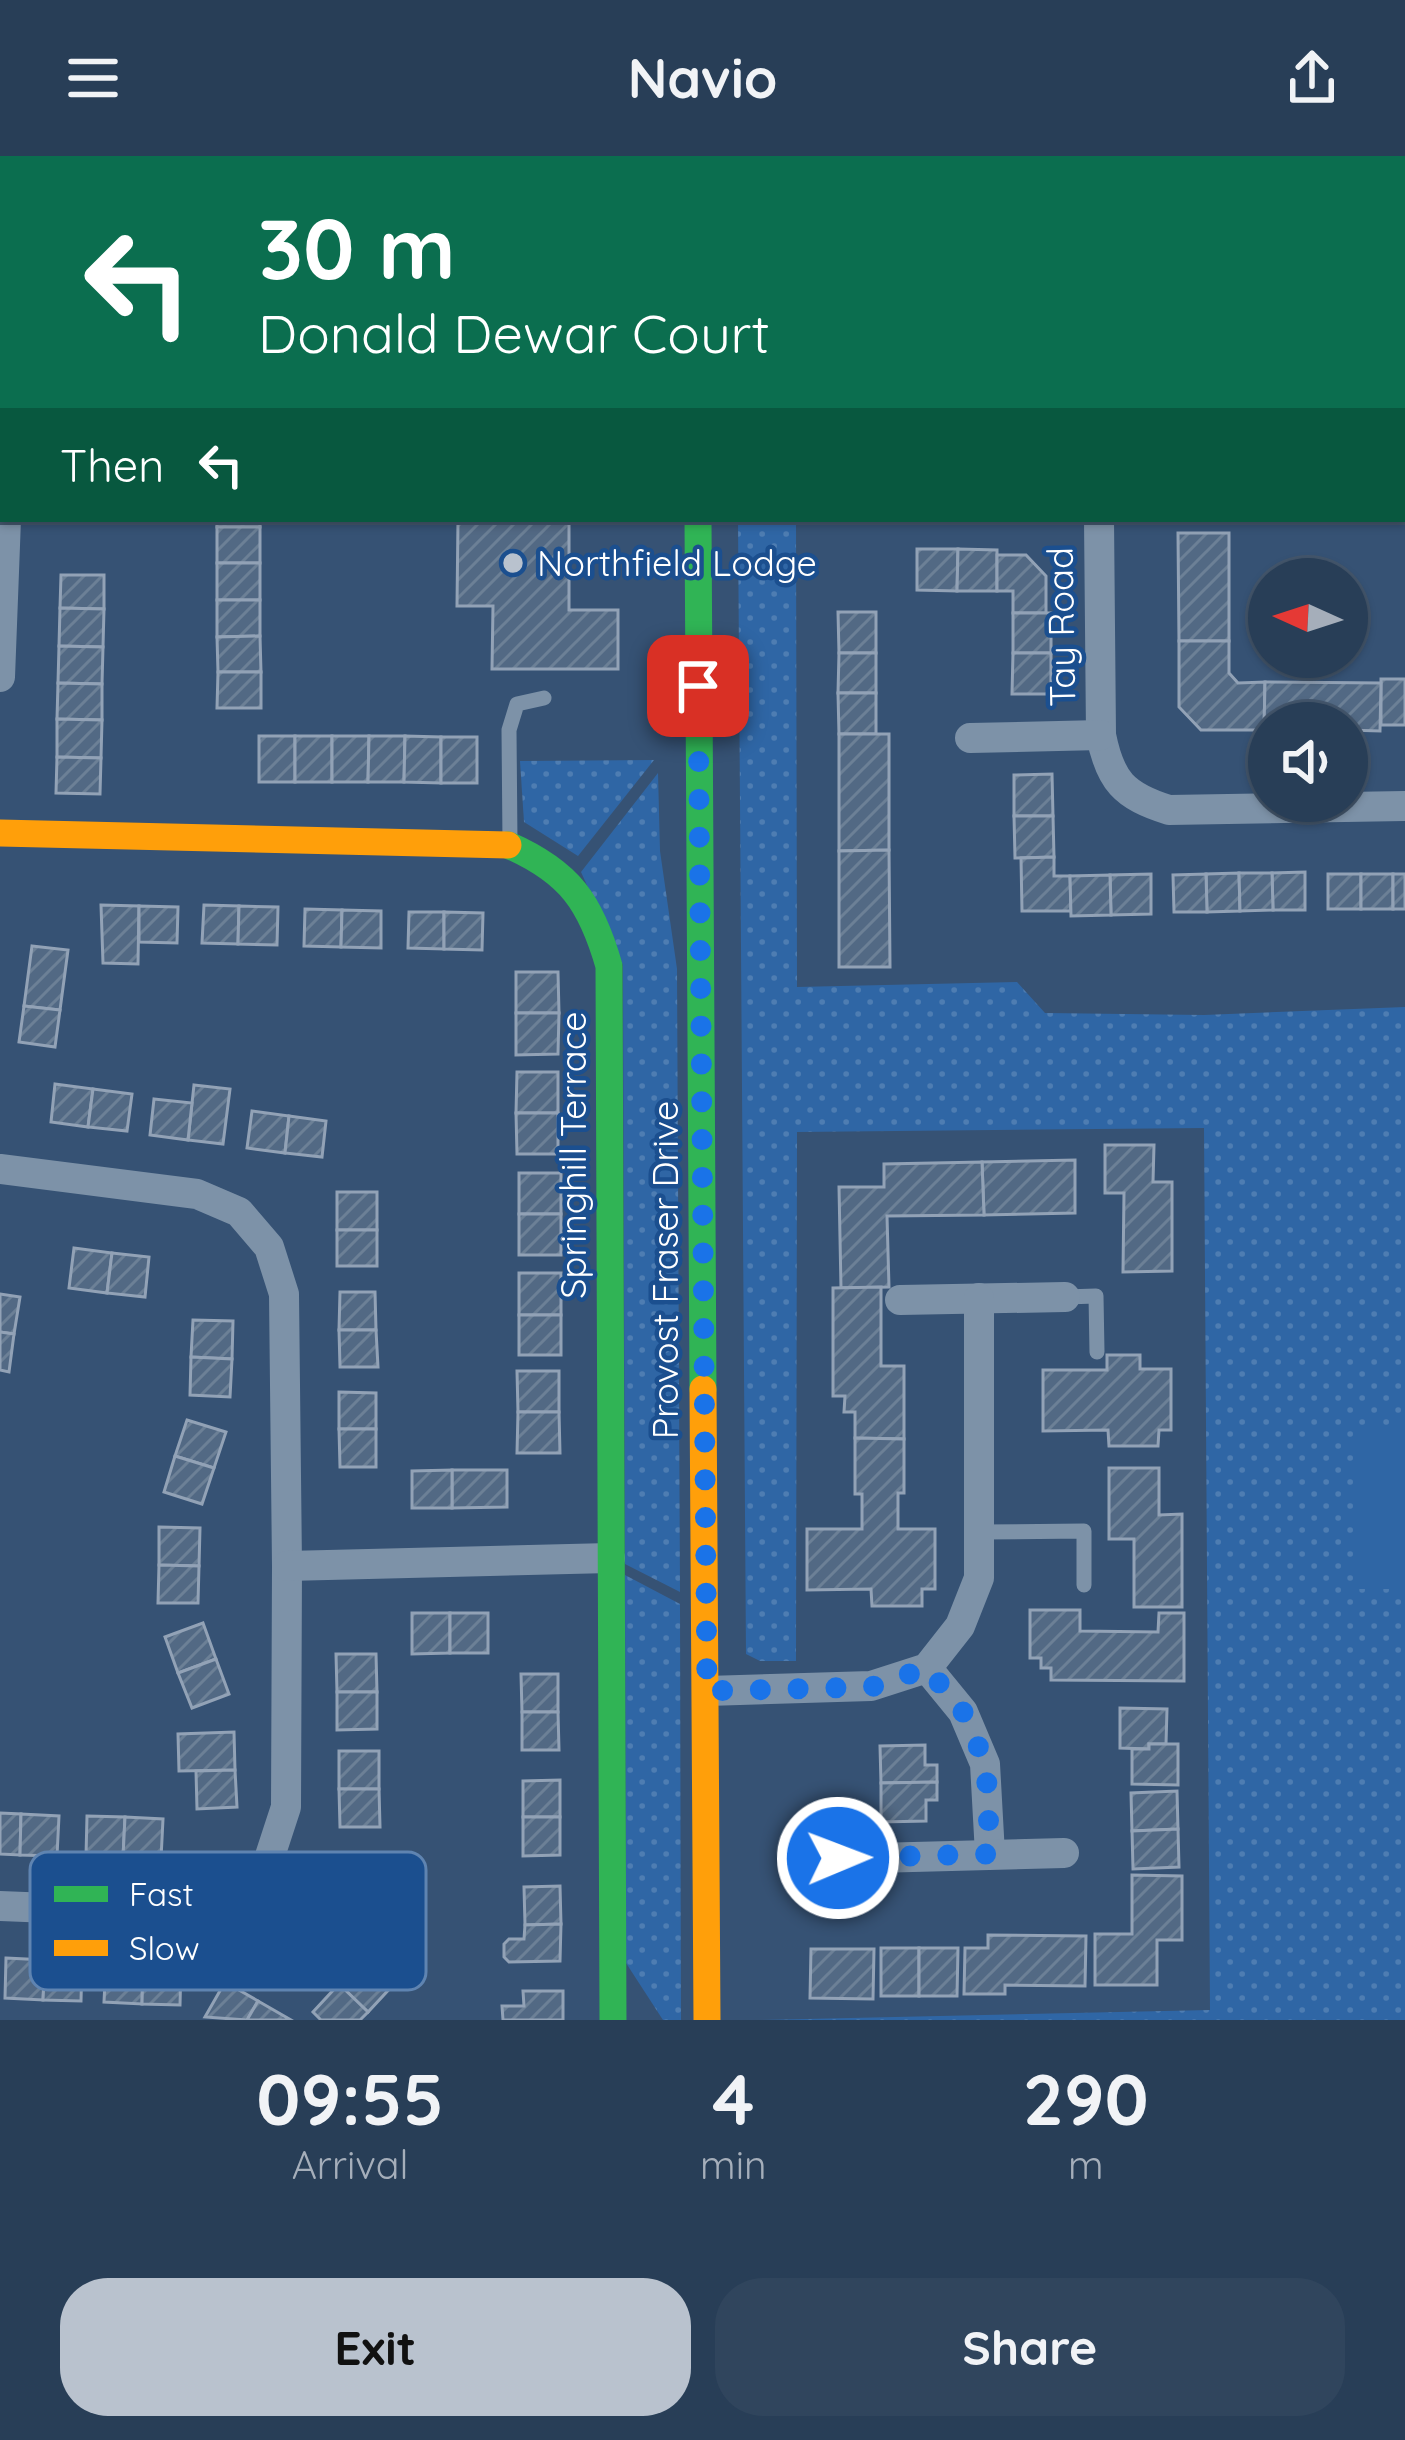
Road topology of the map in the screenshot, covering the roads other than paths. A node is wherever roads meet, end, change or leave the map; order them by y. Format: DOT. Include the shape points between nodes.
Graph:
graph roads {
  1 [pos="7,522"];
  2 [pos="698,522"];
  3 [pos="1099,522"];
  4 [pos="0,677"];
  5 [pos="544,698"];
  6 [pos="1100,735"];
  7 [pos="970,738"];
  8 [pos="1405,806"];
  9 [pos="0,833"];
  10 [pos="510,845"];
  11 [pos="0,1169"];
  12 [pos="1065,1297"];
  13 [pos="979,1298"];
  14 [pos="900,1300"];
  15 [pos="1097,1352"];
  16 [pos="980,1532"];
  17 [pos="610,1558"];
  18 [pos="286,1566"];
  19 [pos="1084,1586"];
  20 [pos="927,1668"];
  21 [pos="707,1691"];
  22 [pos="271,1852"];
  23 [pos="1064,1853"];
  24 [pos="990,1854"];
  25 [pos="875,1858"];
  26 [pos="800,1859"];
  27 [pos="0,1906"];
  28 [pos="30,1907"];
  29 [pos="613,2020"];
  30 [pos="707,2020"];
  1 -- 4 [label="street"];
  2 -- 21 [label="street, Provost Fraser Drive"];
  3 -- 6 [label="street, Tay Road"];
  5 -- 10 [label="lane" via="517,704 508,730"];
  6 -- 7 [label="street, Tay Road"];
  6 -- 8 [label="street, Tay Road" via="1124,789 1169,810"];
  9 -- 10 [label="street, Springhill Terrace"];
  10 -- 17 [label="street, Springhill Terrace" via="568,878 595,915 609,966"];
  11 -- 18 [label="street" via="197,1194 239,1212 269,1247 284,1294"];
  12 -- 13 [label="street"];
  12 -- 15 [label="lane" via="1096,1296"];
  13 -- 14 [label="street"];
  13 -- 16 [label="street"];
  16 -- 19 [label="lane" via="1084,1531"];
  16 -- 20 [label="street" via="979,1578 961,1626"];
  17 -- 18 [label="street"];
  17 -- 29 [label="street, Springhill Terrace"];
  18 -- 22 [label="street" via="286,1808"];
  20 -- 21 [label="street" via="871,1687"];
  20 -- 24 [label="street" via="963,1712 986,1764"];
  21 -- 30 [label="street, Provost Fraser Drive"];
  23 -- 24 [label="street"];
  24 -- 25 [label="street"];
  25 -- 26 [label="lane"];
  27 -- 28 [label="street"];
}
